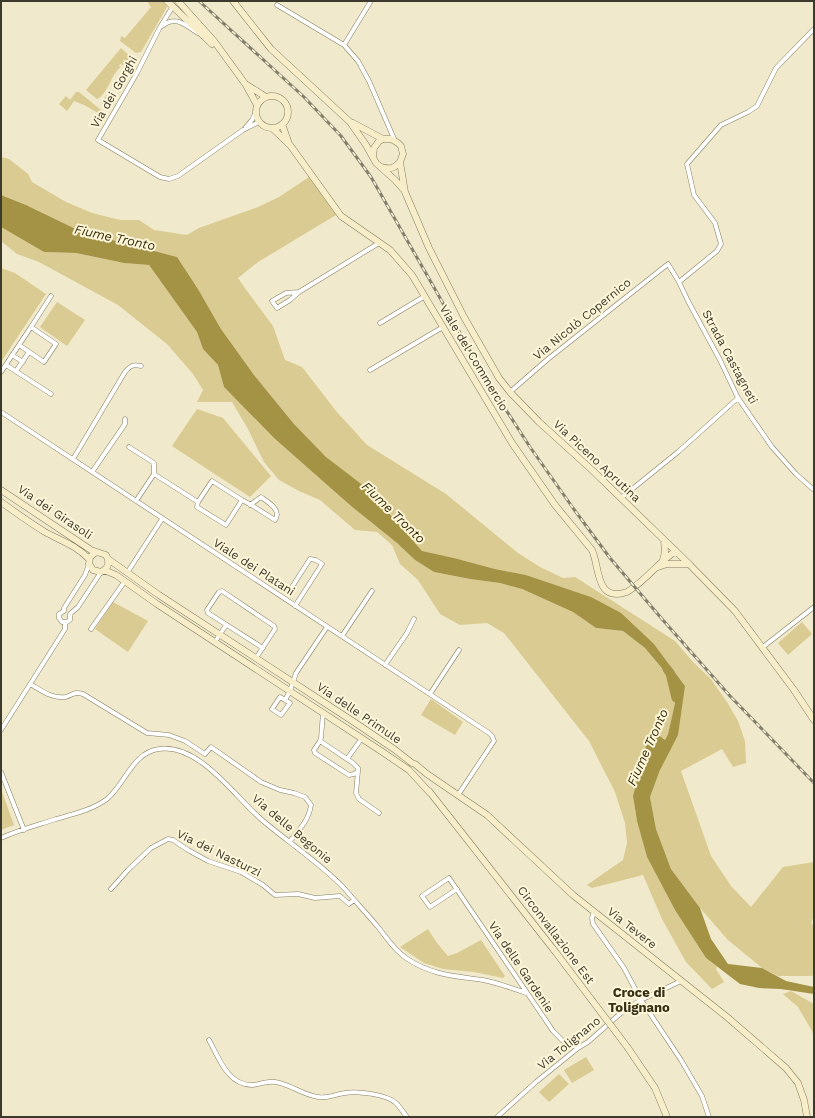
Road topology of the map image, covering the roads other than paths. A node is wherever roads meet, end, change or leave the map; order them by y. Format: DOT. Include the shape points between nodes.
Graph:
graph roads {
  1 [pos="167,1"];
  2 [pos="178,1"];
  3 [pos="233,1"];
  4 [pos="371,1"];
  5 [pos="277,5"];
  6 [pos="172,6"];
  7 [pos="159,29"];
  8 [pos="814,29"];
  9 [pos="206,38"];
  10 [pos="344,45"];
  11 [pos="226,58"];
  12 [pos="246,85"];
  13 [pos="266,97"];
  14 [pos="256,108"];
  15 [pos="259,122"];
  16 [pos="350,122"];
  17 [pos="388,122"];
  18 [pos="282,124"];
  19 [pos="272,128"];
  20 [pos="243,130"];
  21 [pos="385,139"];
  22 [pos="395,141"];
  23 [pos="290,145"];
  24 [pos="373,156"];
  25 [pos="400,162"];
  26 [pos="378,166"];
  27 [pos="405,192"];
  28 [pos="379,243"];
  29 [pos="668,264"];
  30 [pos="679,282"];
  31 [pos="299,292"];
  32 [pos="286,293"];
  33 [pos="51,296"];
  34 [pos="425,296"];
  35 [pos="290,300"];
  36 [pos="380,323"];
  37 [pos="31,327"];
  38 [pos="443,327"];
  39 [pos="19,345"];
  40 [pos="30,352"];
  41 [pos="12,355"];
  42 [pos="23,362"];
  43 [pos="6,365"];
  44 [pos="141,366"];
  45 [pos="370,370"];
  46 [pos="16,371"];
  47 [pos="1,372"];
  48 [pos="510,392"];
  49 [pos="51,394"];
  50 [pos="738,398"];
  51 [pos="1,412"];
  52 [pos="125,419"];
  53 [pos="129,447"];
  54 [pos="72,459"];
  55 [pos="92,472"];
  56 [pos="154,474"];
  57 [pos="1,490"];
  58 [pos="814,490"];
  59 [pos="621,498"];
  60 [pos="242,500"];
  61 [pos="136,501"];
  62 [pos="1,502"];
  63 [pos="198,502"];
  64 [pos="250,505"];
  65 [pos="162,519"];
  66 [pos="664,540"];
  67 [pos="676,551"];
  68 [pos="96,552"];
  69 [pos="108,560"];
  70 [pos="89,562"];
  71 [pos="665,562"];
  72 [pos="689,564"];
  73 [pos="102,571"];
  74 [pos="127,573"];
  75 [pos="125,581"];
  76 [pos="290,590"];
  77 [pos="372,591"];
  78 [pos="295,606"];
  79 [pos="814,607"];
  80 [pos="64,611"];
  81 [pos="70,614"];
  82 [pos="414,619"];
  83 [pos="65,622"];
  84 [pos="226,625"];
  85 [pos="327,627"];
  86 [pos="91,629"];
  87 [pos="220,635"];
  88 [pos="342,636"];
  89 [pos="215,642"];
  90 [pos="263,648"];
  91 [pos="763,648"];
  92 [pos="459,650"];
  93 [pos="256,658"];
  94 [pos="385,665"];
  95 [pos="293,682"];
  96 [pos="30,684"];
  97 [pos="290,691"];
  98 [pos="430,694"];
  99 [pos="285,700"];
  100 [pos="323,713"];
  101 [pos="814,720"];
  102 [pos="1,730"];
  103 [pos="362,738"];
  104 [pos="320,741"];
  105 [pos="347,759"];
  106 [pos="413,769"];
  107 [pos="358,770"];
  108 [pos="1,772"];
  109 [pos="348,775"];
  110 [pos="357,782"];
  111 [pos="1,785"];
  112 [pos="6,785"];
  113 [pos="458,795"];
  114 [pos="379,813"];
  115 [pos="24,830"];
  116 [pos="1,838"];
  117 [pos="290,842"];
  118 [pos="111,890"];
  119 [pos="457,890"];
  120 [pos="354,900"];
  121 [pos="594,912"];
  122 [pos="680,981"];
  123 [pos="526,993"];
  124 [pos="641,1000"];
  125 [pos="209,1040"];
  126 [pos="578,1048"];
  127 [pos="407,1117"];
  128 [pos="497,1117"];
  129 [pos="666,1117"];
  130 [pos="709,1117"];
  131 [pos="807,1117"];
  1 -- 6 [label="main road"];
  2 -- 11 [label="main road"];
  3 -- 16 [label="main road, Via Piceno Aprutina" via="271,49"];
  4 -- 10 [label="street"];
  5 -- 10 [label="street, Via Piceno Aprutina"];
  6 -- 7 [label="street, Via dei Gorghi"];
  6 -- 9 [label="main road"];
  7 -- 9 [label="street" via="169,21 175,20"];
  7 -- 20 [label="street, Via dei Gorghi" via="98,140 160,177 169,179 178,176"];
  8 -- 30 [label="street" via="776,68 757,106 721,125 687,164 694,195 715,223 721,244 717,251"];
  9 -- 11 [label="main road"];
  10 -- 17 [label="street, Via Piceno Aprutina" via="358,61"];
  11 -- 12 [label="main road"];
  12 -- 13 [label="main road"];
  12 -- 14 [label="main road"];
  13 -- 14 [label="main road"];
  13 -- 18 [label="main road" via="277,96 286,104 288,115"];
  14 -- 15 [label="main road"];
  14 -- 20 [label="street, Via dei Gorghi" via="252,120"];
  15 -- 19 [label="main road, Viale del Commercio" via="265,127"];
  15 -- 20 [label="street, Via dei Gorghi"];
  16 -- 21 [label="main road, Via Piceno Aprutina"];
  16 -- 24 [label="main road, Via Piceno Aprutina"];
  17 -- 21 [label="street, Via Piceno Aprutina"];
  17 -- 22 [label="street, Via Piceno Aprutina"];
  18 -- 19 [label="main road"];
  18 -- 23 [label="main road, Viale del Commercio"];
  19 -- 23 [label="main road, Viale del Commercio"];
  21 -- 22 [label="main road, Via Piceno Aprutina"];
  21 -- 24 [label="main road, Via Piceno Aprutina" via="379,141 374,148"];
  22 -- 25 [label="main road, Via Piceno Aprutina" via="403,154"];
  23 -- 28 [label="main road, Viale del Commercio" via="341,216"];
  24 -- 26 [label="main road, Via Piceno Aprutina"];
  25 -- 26 [label="main road" via="388,169"];
  25 -- 27 [label="main road, Via Piceno Aprutina"];
  26 -- 27 [label="main road, Via Piceno Aprutina"];
  27 -- 48 [label="main road, Via Piceno Aprutina" via="429,248 464,317 499,378"];
  28 -- 31 [label="street"];
  28 -- 34 [label="main road, Viale del Commercio" via="390,250 412,275"];
  29 -- 30 [label="street, Strada Castagneti"];
  29 -- 48 [label="street, Via Nicolò Copernico"];
  30 -- 50 [label="street, Strada Castagneti"];
  31 -- 32 [label="street"];
  31 -- 35 [label="street"];
  32 -- 35 [label="street"];
  32 -- 35 [label="street" via="272,301 277,308"];
  33 -- 37 [label="street"];
  34 -- 36 [label="street"];
  34 -- 38 [label="main road, Viale del Commercio"];
  37 -- 39 [label="street"];
  37 -- 40 [label="street" via="56,344 44,362"];
  38 -- 45 [label="street"];
  38 -- 71 [label="main road, Viale del Commercio" via="512,443 555,504 592,550 603,588 611,593 627,592"];
  39 -- 40 [label="street"];
  39 -- 41 [label="street"];
  40 -- 42 [label="street"];
  41 -- 42 [label="street"];
  41 -- 43 [label="street"];
  42 -- 46 [label="street"];
  43 -- 46 [label="street"];
  43 -- 47 [label="street"];
  44 -- 54 [label="street" via="131,366 125,372"];
  46 -- 49 [label="street"];
  48 -- 59 [label="main road, Via Piceno Aprutina"];
  50 -- 58 [label="street, Strada Castagneti" via="772,447"];
  50 -- 59 [label="street" via="678,452"];
  51 -- 54 [label="street, Viale dei Platani"];
  52 -- 55 [label="street" via="125,424"];
  53 -- 56 [label="street" via="154,463"];
  54 -- 55 [label="street, Viale dei Platani"];
  55 -- 61 [label="street, Viale dei Platani"];
  56 -- 61 [label="street"];
  56 -- 63 [label="street"];
  57 -- 68 [label="main road, Via dei Girasoli"];
  59 -- 66 [label="main road, Via Piceno Aprutina"];
  60 -- 63 [label="street" via="212,481"];
  60 -- 63 [label="street" via="226,525 197,507"];
  60 -- 64 [label="street"];
  61 -- 65 [label="street, Viale dei Platani"];
  62 -- 70 [label="main road, Via dei Girasoli" via="45,532 81,551"];
  64 -- 64 [label="street" via="275,520 277,518 275,509 261,497"];
  65 -- 74 [label="street"];
  65 -- 78 [label="street, Viale dei Platani"];
  66 -- 67 [label="main road, Via Piceno Aprutina"];
  66 -- 71 [label="main road"];
  67 -- 71 [label="main road, Viale del Commercio"];
  67 -- 72 [label="main road, Via Piceno Aprutina"];
  68 -- 69 [label="main road, Via dei Girasoli" via="104,554"];
  68 -- 70 [label="main road, Via dei Girasoli"];
  69 -- 73 [label="main road" via="108,565"];
  69 -- 74 [label="main road, Via delle Primule"];
  70 -- 73 [label="main road, Via dei Girasoli" via="93,570"];
  70 -- 80 [label="street"];
  71 -- 72 [label="main road"];
  72 -- 91 [label="main road, Via Piceno Aprutina" via="735,611"];
  73 -- 75 [label="main road, Via delle Primule"];
  73 -- 81 [label="street" via="78,607"];
  74 -- 87 [label="main road, Via delle Primule"];
  75 -- 86 [label="street"];
  75 -- 89 [label="main road, Via delle Primule"];
  76 -- 78 [label="street" via="310,559 322,564"];
  77 -- 88 [label="street"];
  78 -- 85 [label="street, Viale dei Platani"];
  79 -- 91 [label="street"];
  80 -- 81 [label="street"];
  80 -- 83 [label="street" via="59,616 60,620"];
  81 -- 83 [label="street" via="70,620"];
  82 -- 94 [label="street"];
  83 -- 96 [label="street" via="65,629"];
  84 -- 87 [label="street"];
  84 -- 90 [label="street"];
  84 -- 90 [label="street" via="207,610 222,591 274,626 275,630"];
  85 -- 88 [label="street, Viale dei Platani"];
  85 -- 95 [label="street" via="296,673"];
  87 -- 89 [label="street"];
  87 -- 93 [label="main road, Via delle Primule"];
  88 -- 94 [label="street, Viale dei Platani"];
  89 -- 97 [label="main road, Via delle Primule"];
  90 -- 93 [label="street"];
  91 -- 101 [label="main road, Via Piceno Aprutina"];
  92 -- 98 [label="street"];
  93 -- 95 [label="main road, Via delle Primule"];
  94 -- 98 [label="street, Viale dei Platani"];
  95 -- 97 [label="street"];
  95 -- 106 [label="main road, Via delle Primule" via="382,741"];
  96 -- 102 [label="street"];
  96 -- 117 [label="street" via="55,697 65,697 77,692 83,694 147,733 169,735 205,754 211,747 262,782 305,797 312,805 310,813"];
  97 -- 99 [label="street"];
  97 -- 100 [label="main road, Via delle Primule"];
  98 -- 113 [label="street, Viale dei Platani" via="494,738"];
  99 -- 99 [label="street" via="280,697 272,709 282,715 290,703"];
  100 -- 103 [label="main road, Via delle Primule"];
  100 -- 104 [label="street"];
  103 -- 105 [label="street, Via delle Primule"];
  103 -- 106 [label="main road, Via delle Primule"];
  104 -- 105 [label="street"];
  104 -- 109 [label="street" via="314,750 315,753"];
  105 -- 107 [label="street"];
  106 -- 113 [label="main road, Via Tevere" via="424,772"];
  106 -- 129 [label="main road, Circonvallazione Est, bridge" via="628,1048 656,1088"];
  107 -- 109 [label="street"];
  107 -- 110 [label="street"];
  108 -- 112 [label="street"];
  109 -- 110 [label="street"];
  110 -- 114 [label="street" via="359,799"];
  111 -- 112 [label="street"];
  112 -- 115 [label="street"];
  113 -- 121 [label="main road, Via Tevere" via="487,815 557,882"];
  115 -- 116 [label="street, Via delle Begonie"];
  115 -- 117 [label="street, Via delle Begonie" via="94,807 115,791 144,754 167,748 177,749 210,769 261,820"];
  117 -- 120 [label="street, Via delle Begonie" via="319,864"];
  118 -- 120 [label="street, Via dei Nasturzi" via="151,848 168,839 208,861 241,872 276,895 298,894 315,898 340,896 349,904"];
  119 -- 119 [label="street" via="449,878 422,896 430,907"];
  119 -- 123 [label="street, Via delle Gardenie"];
  120 -- 123 [label="street, Via delle Begonie" via="396,950 416,965 444,975 498,983"];
  121 -- 122 [label="main road, Via Tevere"];
  121 -- 124 [label="street" via="593,924 624,968"];
  122 -- 124 [label="street, Via Tolignano"];
  122 -- 131 [label="main road, Via Tevere" via="786,1068 798,1083"];
  123 -- 126 [label="street, Via delle Gardenie" via="553,1031 564,1042"];
  124 -- 126 [label="street, Via Tolignano"];
  124 -- 130 [label="street" via="702,1096"];
  125 -- 127 [label="street" via="226,1072 244,1084 276,1082 317,1098 346,1092 377,1095 395,1102"];
  126 -- 128 [label="street, Via Tolignano"];
}
